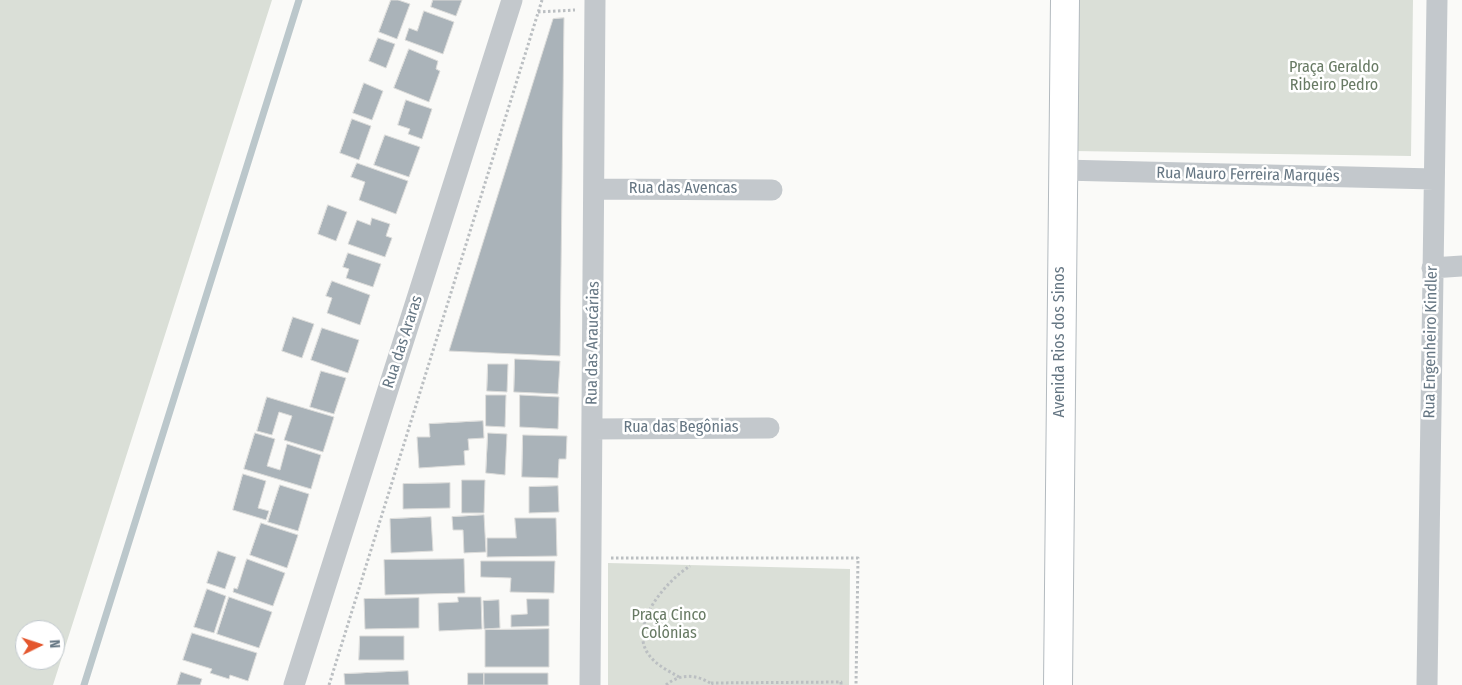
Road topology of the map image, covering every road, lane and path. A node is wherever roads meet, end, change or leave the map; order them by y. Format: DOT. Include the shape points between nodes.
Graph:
graph roads {
  1 [pos="512,0"];
  2 [pos="542,0"];
  3 [pos="1064,0"];
  4 [pos="1437,0"];
  5 [pos="587,5"];
  6 [pos="538,12"];
  7 [pos="1062,170"];
  8 [pos="1434,179"];
  9 [pos="594,189"];
  10 [pos="772,190"];
  11 [pos="1462,266"];
  12 [pos="1432,268"];
  13 [pos="769,428"];
  14 [pos="592,429"];
  15 [pos="591,558"];
  16 [pos="690,566"];
  17 [pos="679,678"];
  18 [pos="712,684"];
  19 [pos="294,685"];
  20 [pos="328,685"];
  21 [pos="590,685"];
  22 [pos="666,685"];
  23 [pos="842,685"];
  24 [pos="856,685"];
  25 [pos="1058,685"];
  26 [pos="1427,685"];
  1 -- 19 [label="street, Rua das Araras"];
  2 -- 6 [label="path"];
  3 -- 7 [label="street, Avenida Rios dos Sinos"];
  4 -- 8 [label="street, Rua Engenheiro Kindler"];
  5 -- 6 [label="path"];
  5 -- 9 [label="street, Rua das Araucárias"];
  6 -- 20 [label="path"];
  7 -- 8 [label="street, Rua Mauro Ferreira Marquês"];
  7 -- 25 [label="street, Avenida Rios dos Sinos"];
  8 -- 12 [label="street, Rua Engenheiro Kindler"];
  9 -- 10 [label="street, Rua das Avencas"];
  9 -- 14 [label="street, Rua das Araucárias"];
  11 -- 12 [label="street"];
  12 -- 26 [label="street, Rua Engenheiro Kindler"];
  13 -- 14 [label="street, Rua das Begônias"];
  14 -- 15 [label="street, Rua das Araucárias"];
  15 -- 21 [label="street, Rua das Araucárias"];
  15 -- 24 [label="path" via="858,558"];
  16 -- 17 [label="path" via="679,573 654,603 644,621 642,640 648,654"];
  17 -- 18 [label="path" via="691,676"];
  17 -- 22 [label="path"];
  18 -- 23 [label="path" via="842,682"];
}
